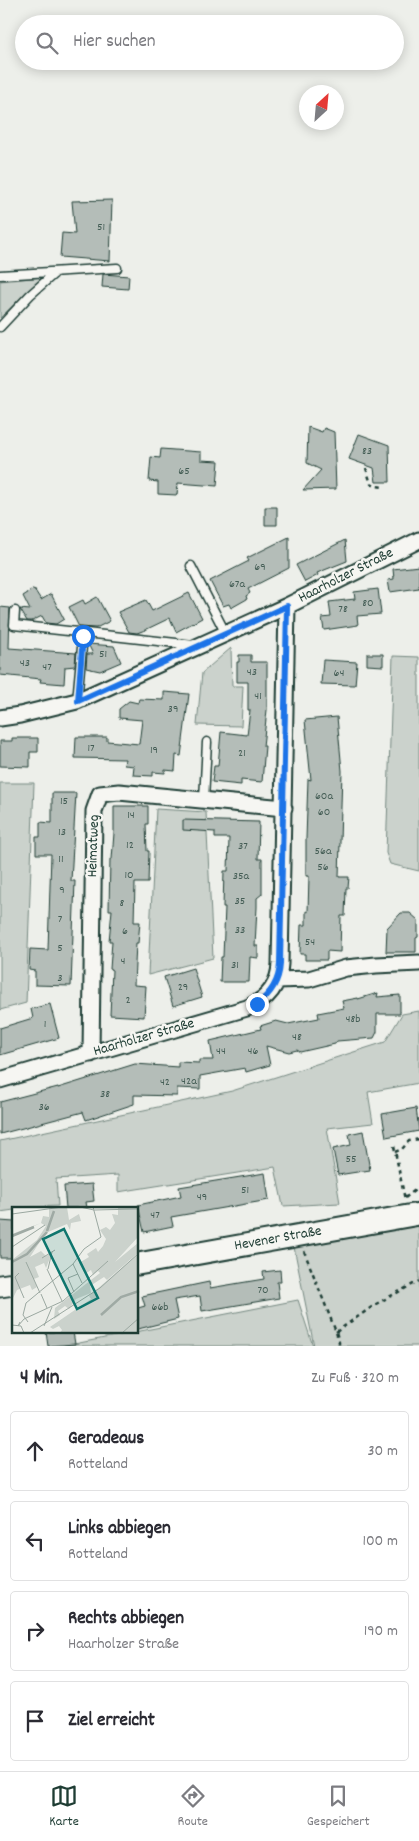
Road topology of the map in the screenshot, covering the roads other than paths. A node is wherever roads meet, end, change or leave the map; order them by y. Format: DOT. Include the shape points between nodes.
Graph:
graph roads {
  1 [pos="117,268"];
  2 [pos="56,272"];
  3 [pos="0,275"];
  4 [pos="0,327"];
  5 [pos="419,540"];
  6 [pos="190,566"];
  7 [pos="287,606"];
  8 [pos="15,611"];
  9 [pos="226,634"];
  10 [pos="83,636"];
  11 [pos="202,646"];
  12 [pos="78,701"];
  13 [pos="0,718"];
  14 [pos="207,742"];
  15 [pos="204,800"];
  16 [pos="284,808"];
  17 [pos="419,963"];
  18 [pos="278,980"];
  19 [pos="91,1054"];
  20 [pos="0,1080"];
  21 [pos="411,1209"];
  22 [pos="139,1264"];
  1 -- 2 [label="lane"];
  2 -- 3 [label="lane"];
  2 -- 4 [label="lane"];
  5 -- 7 [label="street, Haarholzer Straße"];
  6 -- 9 [label="lane"];
  7 -- 9 [label="street"];
  7 -- 16 [label="street, Haarholzer Straße"];
  8 -- 11 [label="lane" via="14,625"];
  9 -- 11 [label="street"];
  10 -- 12 [label="lane"];
  11 -- 12 [label="street"];
  12 -- 13 [label="street"];
  14 -- 15 [label="lane"];
  15 -- 16 [label="street, Heimatweg"];
  15 -- 19 [label="street, Heimatweg" via="119,792 100,794 94,811"];
  16 -- 18 [label="street, Haarholzer Straße"];
  17 -- 18 [label="street" via="354,967 309,980"];
  18 -- 19 [label="street, Haarholzer Straße" via="265,998 247,1008"];
  19 -- 20 [label="street, Haarholzer Straße"];
  21 -- 22 [label="street, Hevener Straße" via="298,1236"];
}
